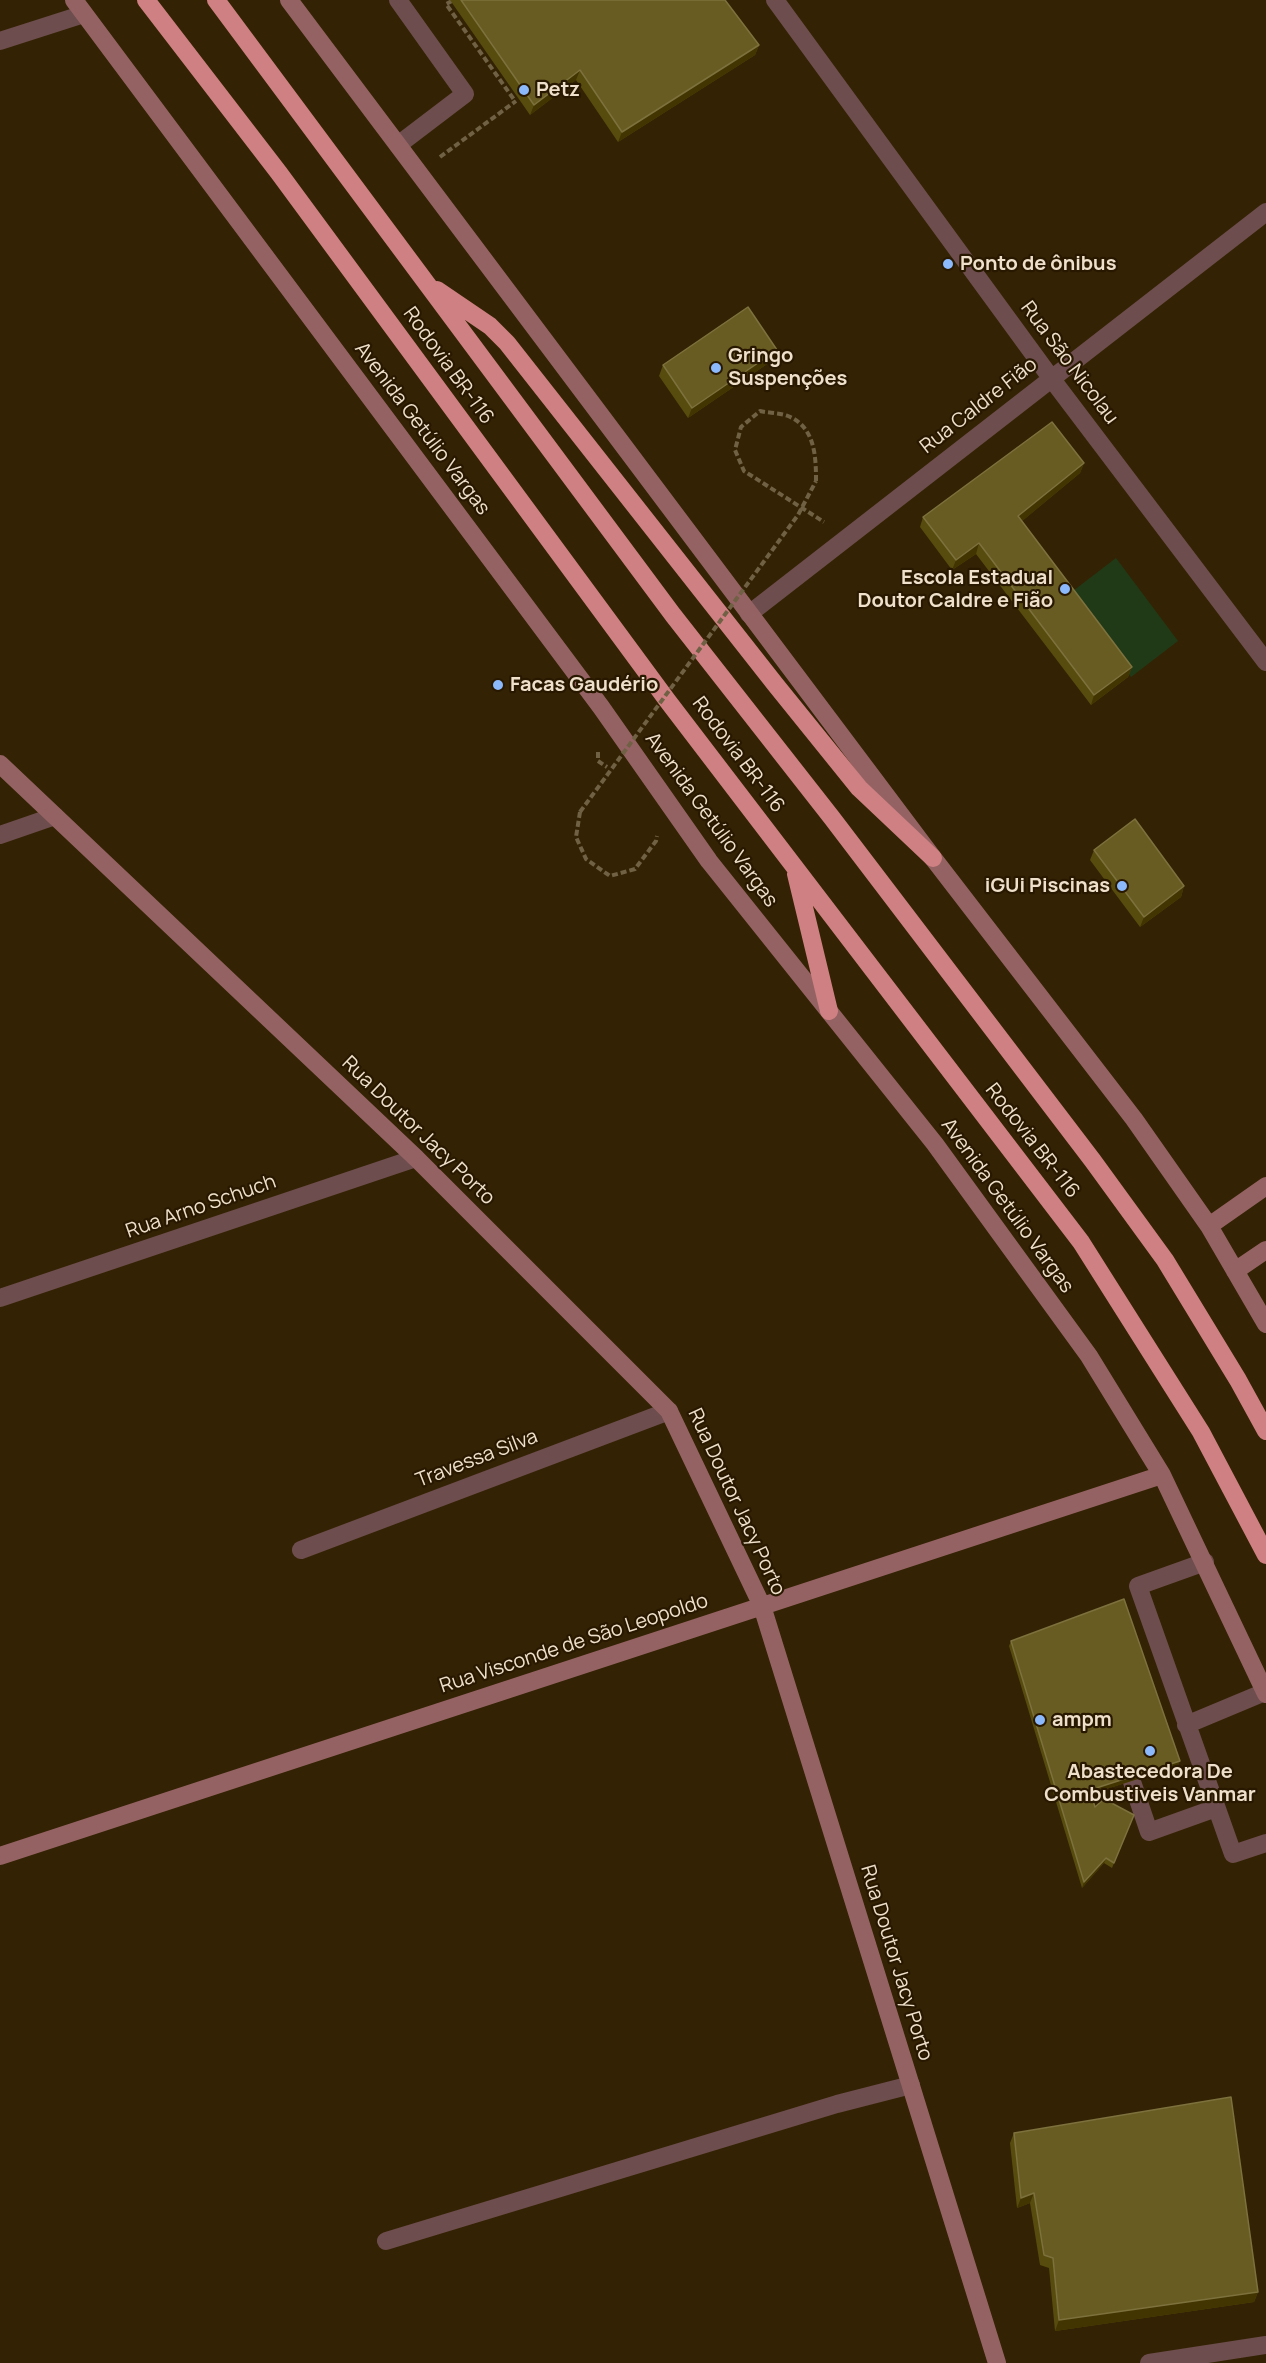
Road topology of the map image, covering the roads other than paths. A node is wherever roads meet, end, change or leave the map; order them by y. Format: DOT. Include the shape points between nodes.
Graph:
graph roads {
  1 [pos="146,0"];
  2 [pos="216,0"];
  3 [pos="289,0"];
  4 [pos="398,0"];
  5 [pos="775,0"];
  6 [pos="79,7"];
  7 [pos="0,41"];
  8 [pos="398,145"];
  9 [pos="1266,212"];
  10 [pos="426,282"];
  11 [pos="1051,378"];
  12 [pos="749,614"];
  13 [pos="1266,662"];
  14 [pos="0,764"];
  15 [pos="55,816"];
  16 [pos="0,835"];
  17 [pos="933,858"];
  18 [pos="794,866"];
  19 [pos="830,1011"];
  20 [pos="416,1158"];
  21 [pos="1266,1186"];
  22 [pos="1209,1226"];
  23 [pos="1266,1250"];
  24 [pos="1235,1270"];
  25 [pos="0,1299"];
  26 [pos="1266,1324"];
  27 [pos="669,1411"];
  28 [pos="1266,1431"];
  29 [pos="1162,1475"];
  30 [pos="301,1550"];
  31 [pos="1266,1555"];
  32 [pos="1205,1562"];
  33 [pos="762,1606"];
  34 [pos="1154,1633"];
  35 [pos="1138,1648"];
  36 [pos="1266,1693"];
  37 [pos="1186,1725"];
  38 [pos="1119,1742"];
  39 [pos="1216,1808"];
  40 [pos="1266,1843"];
  41 [pos="0,1856"];
  42 [pos="910,2085"];
  43 [pos="386,2241"];
  44 [pos="1266,2345"];
  45 [pos="997,2363"];
  46 [pos="1149,2363"];
  1 -- 18 [label="highway, Rodovia BR-116"];
  2 -- 10 [label="highway, Rodovia BR-116"];
  3 -- 8 [label="main road"];
  4 -- 8 [label="street" via="465,94"];
  5 -- 11 [label="street, Rua São Nicolau"];
  6 -- 7 [label="street"];
  6 -- 19 [label="main road, Avenida Getúlio Vargas" via="601,707 709,861"];
  8 -- 12 [label="main road"];
  9 -- 11 [label="street, Rua Caldre Fião"];
  10 -- 17 [label="highway" via="490,326 507,343 859,788"];
  10 -- 28 [label="highway, Rodovia BR-116" via="673,615 1093,1161 1165,1260"];
  11 -- 12 [label="street, Rua Caldre Fião"];
  11 -- 13 [label="street, Rua São Nicolau"];
  12 -- 17 [label="main road"];
  14 -- 15 [label="main road, Rua Doutor Jacy Porto"];
  15 -- 16 [label="street"];
  15 -- 20 [label="main road, Rua Doutor Jacy Porto"];
  17 -- 22 [label="main road" via="1134,1119"];
  18 -- 19 [label="highway"];
  18 -- 31 [label="highway, Rodovia BR-116" via="1082,1242 1201,1432"];
  19 -- 29 [label="main road, Avenida Getúlio Vargas" via="935,1144 1089,1356"];
  20 -- 25 [label="street, Rua Arno Schuch"];
  20 -- 27 [label="main road, Rua Doutor Jacy Porto"];
  21 -- 22 [label="main road"];
  22 -- 24 [label="main road"];
  23 -- 24 [label="main road"];
  24 -- 26 [label="main road"];
  27 -- 30 [label="street, Travessa Silva"];
  27 -- 33 [label="main road, Rua Doutor Jacy Porto"];
  29 -- 32 [label="main road, Avenida Getúlio Vargas"];
  29 -- 33 [label="main road, Rua Visconde de São Leopoldo"];
  32 -- 34 [label="street" via="1137,1586"];
  32 -- 36 [label="main road, Avenida Getúlio Vargas"];
  33 -- 41 [label="main road, Rua Visconde de São Leopoldo"];
  33 -- 42 [label="main road, Rua Doutor Jacy Porto"];
  34 -- 35 [label="street"];
  34 -- 37 [label="street"];
  36 -- 37 [label="street"];
  37 -- 39 [label="street"];
  38 -- 39 [label="street" via="1149,1832"];
  39 -- 40 [label="street" via="1233,1854"];
  42 -- 43 [label="street"];
  42 -- 45 [label="main road, Rua Doutor Jacy Porto"];
  44 -- 46 [label="street"];
}
